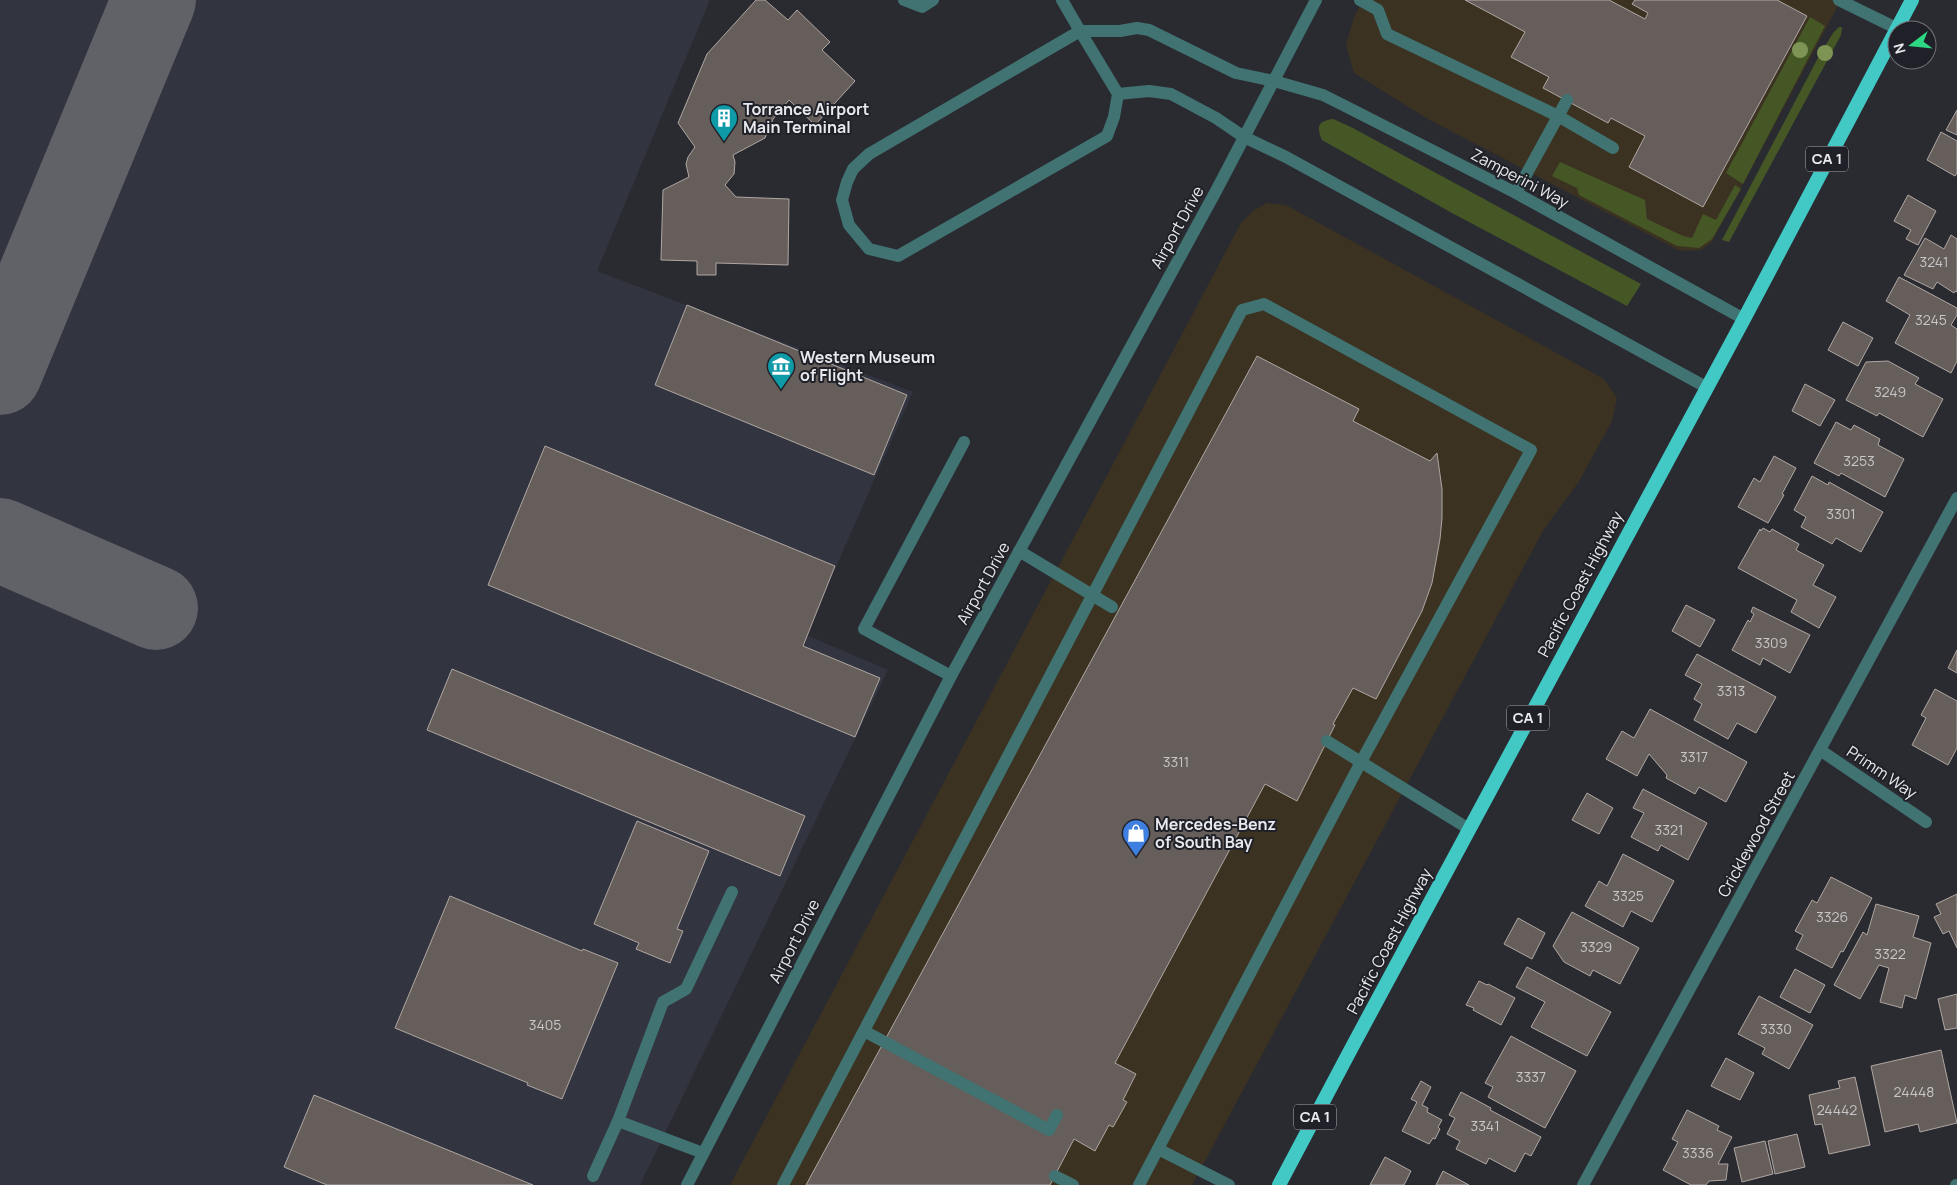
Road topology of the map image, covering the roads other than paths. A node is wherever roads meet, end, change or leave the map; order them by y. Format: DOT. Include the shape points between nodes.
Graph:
graph roads {
  1 [pos="904,0"];
  2 [pos="933,0"];
  3 [pos="1062,0"];
  4 [pos="1316,0"];
  5 [pos="1360,0"];
  6 [pos="1839,0"];
  7 [pos="1912,0"];
  8 [pos="1901,20"];
  9 [pos="1887,24"];
  10 [pos="1080,31"];
  11 [pos="1887,45"];
  12 [pos="1274,81"];
  13 [pos="1118,94"];
  14 [pos="1567,100"];
  15 [pos="1558,116"];
  16 [pos="1244,137"];
  17 [pos="1613,148"];
  18 [pos="1516,193"];
  19 [pos="1744,319"];
  20 [pos="1706,387"];
  21 [pos="964,442"];
  22 [pos="1957,498"];
  23 [pos="1019,551"];
  24 [pos="1093,595"];
  25 [pos="1112,607"];
  26 [pos="950,676"];
  27 [pos="1328,741"];
  28 [pos="1820,750"];
  29 [pos="1362,762"];
  30 [pos="1926,822"];
  31 [pos="1469,828"];
  32 [pos="732,892"];
  33 [pos="864,1031"];
  34 [pos="1057,1115"];
  35 [pos="618,1121"];
  36 [pos="1158,1149"];
  37 [pos="703,1153"];
  38 [pos="593,1176"];
  39 [pos="1055,1176"];
  40 [pos="687,1185"];
  41 [pos="783,1185"];
  42 [pos="1073,1185"];
  43 [pos="1139,1185"];
  44 [pos="1229,1185"];
  45 [pos="1280,1185"];
  46 [pos="1583,1185"];
  1 -- 2 [label="street" via="922,7"];
  3 -- 10 [label="street"];
  4 -- 12 [label="street, Airport Drive"];
  5 -- 15 [label="street" via="1378,10 1387,34"];
  6 -- 9 [label="street"];
  7 -- 8 [label="highway, Pacific Coast Highway / CA 1"];
  10 -- 12 [label="street, Zamperini Way" via="1149,30 1236,73"];
  10 -- 13 [label="street"];
  10 -- 13 [label="street" via="869,154 853,169 847,182 842,200 849,225 869,249 898,256 1107,136"];
  11 -- 19 [label="highway, Pacific Coast Highway / CA 1"];
  12 -- 16 [label="street, Airport Drive"];
  12 -- 18 [label="street, Zamperini Way" via="1329,98"];
  13 -- 16 [label="street" via="1149,91 1171,94"];
  14 -- 15 [label="street"];
  15 -- 17 [label="street"];
  15 -- 18 [label="street"];
  16 -- 20 [label="street"];
  16 -- 23 [label="street, Airport Drive"];
  18 -- 19 [label="street, Zamperini Way"];
  19 -- 20 [label="highway, Pacific Coast Highway / CA 1"];
  20 -- 31 [label="highway, Pacific Coast Highway / CA 1"];
  21 -- 26 [label="street" via="864,629"];
  22 -- 28 [label="street, Cricklewood Street"];
  23 -- 24 [label="street"];
  23 -- 26 [label="street, Airport Drive"];
  24 -- 25 [label="street"];
  24 -- 29 [label="street" via="1242,310 1264,304 1531,450"];
  24 -- 33 [label="street"];
  26 -- 37 [label="street, Airport Drive"];
  27 -- 29 [label="street"];
  28 -- 30 [label="street, Primm Way"];
  28 -- 46 [label="street, Cricklewood Street"];
  29 -- 31 [label="street"];
  29 -- 36 [label="street"];
  31 -- 45 [label="highway, Pacific Coast Highway / CA 1"];
  32 -- 35 [label="street" via="686,989 663,1002"];
  33 -- 34 [label="street" via="1049,1130"];
  33 -- 41 [label="street"];
  35 -- 37 [label="street"];
  35 -- 38 [label="street"];
  36 -- 43 [label="street"];
  36 -- 44 [label="street"];
  37 -- 40 [label="street, Airport Drive"];
  39 -- 42 [label="street"];
}
